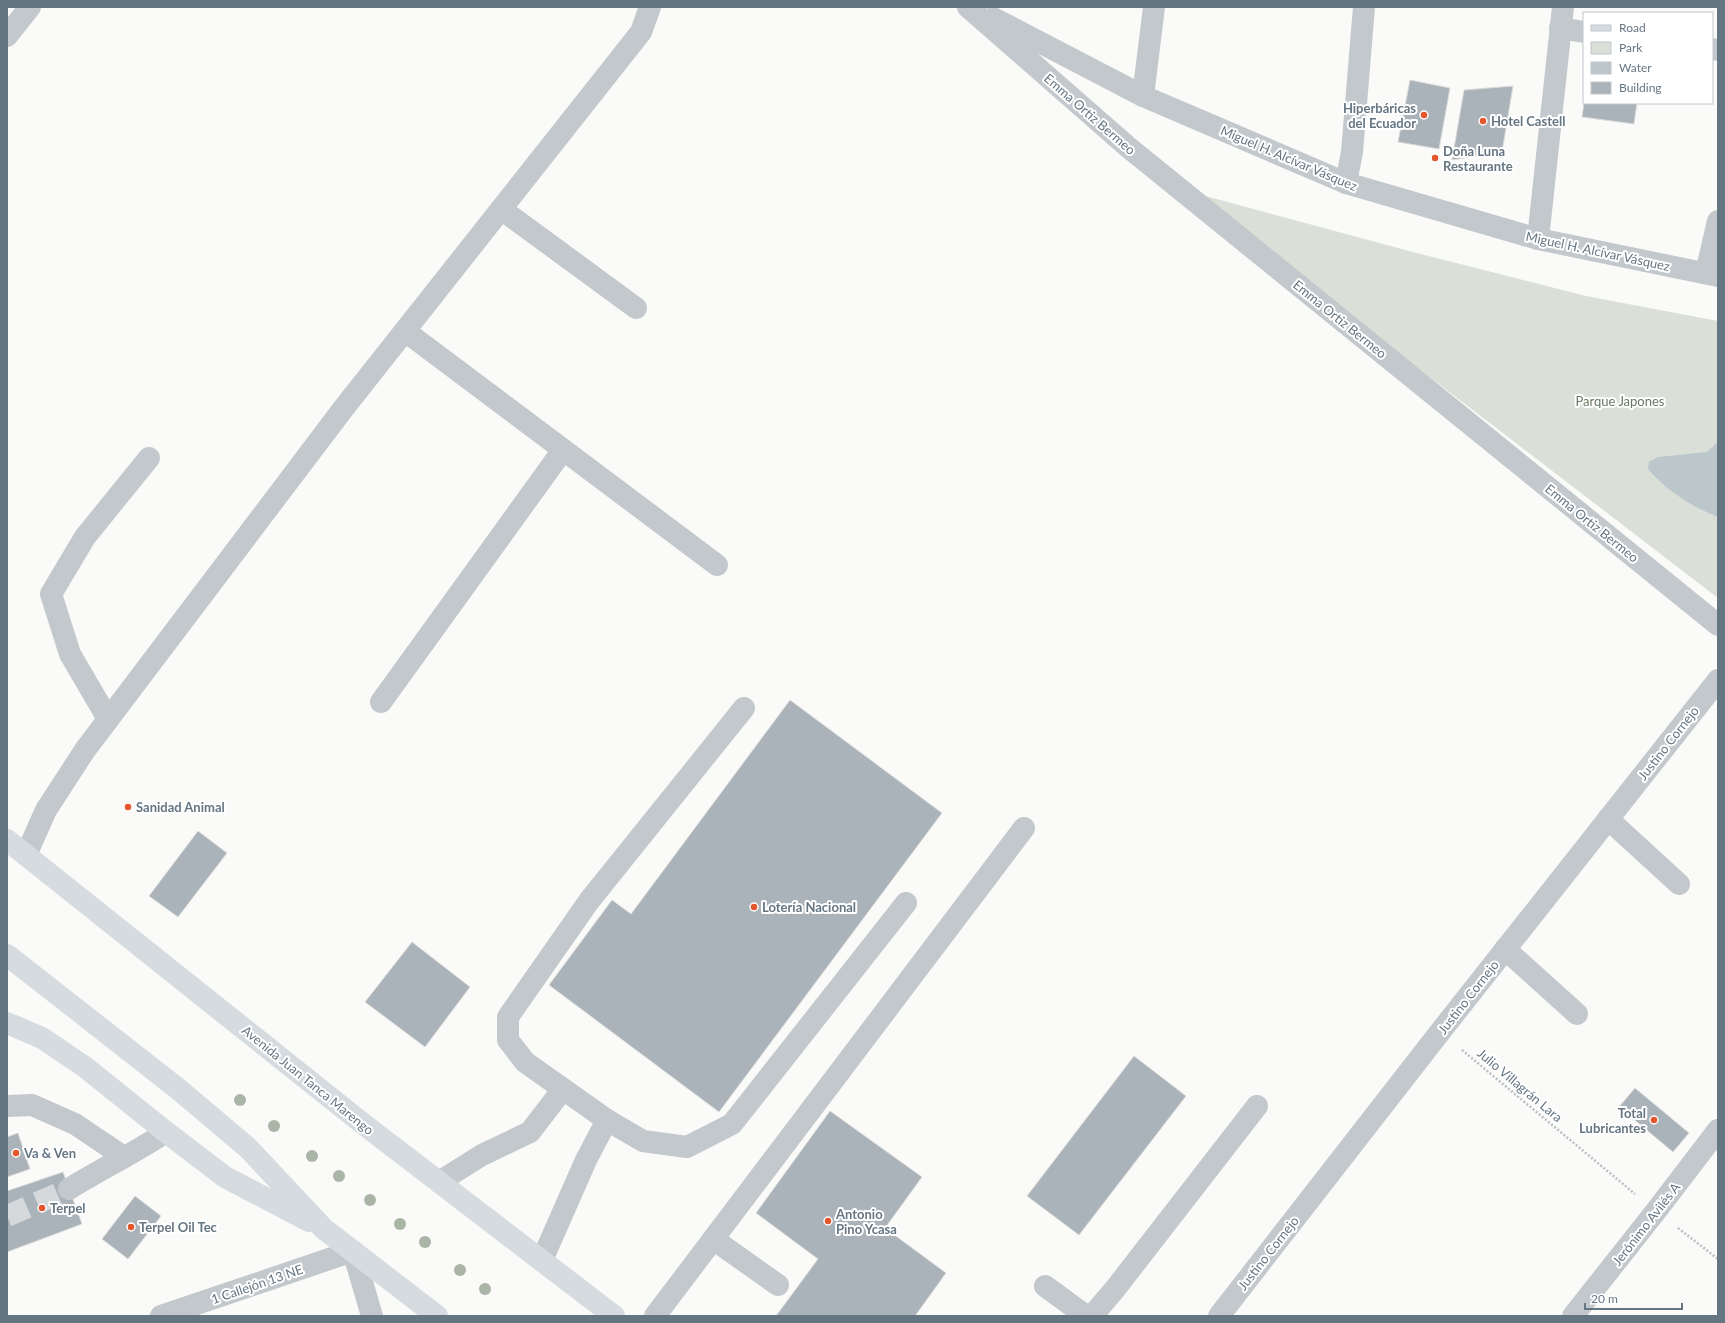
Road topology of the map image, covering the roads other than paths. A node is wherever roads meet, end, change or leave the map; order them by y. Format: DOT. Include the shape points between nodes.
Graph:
graph roads {
  1 [pos="30,7"];
  2 [pos="650,7"];
  3 [pos="968,7"];
  4 [pos="972,7"];
  5 [pos="1154,7"];
  6 [pos="1364,7"];
  7 [pos="1562,7"];
  8 [pos="1560,28"];
  9 [pos="1583,32"];
  10 [pos="7,36"];
  11 [pos="1143,96"];
  12 [pos="1346,184"];
  13 [pos="501,209"];
  14 [pos="1718,221"];
  15 [pos="1538,240"];
  16 [pos="1712,274"];
  17 [pos="636,308"];
  18 [pos="405,331"];
  19 [pos="563,450"];
  20 [pos="149,458"];
  21 [pos="718,565"];
  22 [pos="1718,625"];
  23 [pos="1718,680"];
  24 [pos="381,702"];
  25 [pos="744,708"];
  26 [pos="108,720"];
  27 [pos="1608,819"];
  28 [pos="1024,828"];
  29 [pos="7,840"];
  30 [pos="26,855"];
  31 [pos="1679,884"];
  32 [pos="906,903"];
  33 [pos="1505,949"];
  34 [pos="7,955"];
  35 [pos="1577,1014"];
  36 [pos="7,1018"];
  37 [pos="7,1023"];
  38 [pos="42,1038"];
  39 [pos="563,1089"];
  40 [pos="7,1106"];
  41 [pos="1257,1106"];
  42 [pos="607,1120"];
  43 [pos="1718,1130"];
  44 [pos="166,1132"];
  45 [pos="124,1157"];
  46 [pos="439,1182"];
  47 [pos="69,1189"];
  48 [pos="324,1229"];
  49 [pos="713,1239"];
  50 [pos="353,1251"];
  51 [pos="542,1260"];
  52 [pos="778,1285"];
  53 [pos="1045,1286"];
  54 [pos="161,1316"];
  55 [pos="372,1316"];
  56 [pos="437,1316"];
  57 [pos="614,1316"];
  58 [pos="655,1316"];
  59 [pos="1086,1316"];
  60 [pos="1092,1316"];
  61 [pos="1219,1316"];
  62 [pos="1573,1316"];
  1 -- 10 [label="street"];
  2 -- 13 [label="street" via="641,32"];
  3 -- 22 [label="street, Emma Ortiz Bermeo" via="1128,147"];
  4 -- 11 [label="street, Miguel H. Alcívar Vásquez"];
  5 -- 11 [label="street"];
  6 -- 12 [label="street" via="1352,152"];
  7 -- 8 [label="street"];
  8 -- 9 [label="street"];
  8 -- 15 [label="street"];
  11 -- 12 [label="street, Miguel H. Alcívar Vásquez"];
  12 -- 15 [label="street, Miguel H. Alcívar Vásquez"];
  13 -- 17 [label="street"];
  13 -- 18 [label="street"];
  14 -- 16 [label="street"];
  15 -- 16 [label="street, Miguel H. Alcívar Vásquez"];
  18 -- 19 [label="street"];
  18 -- 26 [label="street" via="342,409"];
  19 -- 21 [label="street"];
  19 -- 24 [label="street"];
  20 -- 26 [label="street" via="85,537 51,594 70,654"];
  23 -- 27 [label="street, Justino Cornejo"];
  25 -- 39 [label="street" via="588,901 508,1017 508,1040 525,1062"];
  26 -- 30 [label="street" via="46,810"];
  27 -- 31 [label="street"];
  27 -- 33 [label="street, Justino Cornejo"];
  28 -- 49 [label="street"];
  29 -- 30 [label="main road, Avenida Juan Tanca Marengo"];
  30 -- 46 [label="main road, Avenida Juan Tanca Marengo" via="362,1124"];
  32 -- 42 [label="street" via="732,1124 687,1147 643,1141"];
  33 -- 35 [label="street"];
  33 -- 61 [label="street, Justino Cornejo"];
  34 -- 48 [label="main road" via="177,1088 248,1148"];
  36 -- 38 [label="main road"];
  37 -- 38 [label="main road"];
  38 -- 44 [label="main road" via="85,1067"];
  39 -- 42 [label="street"];
  39 -- 46 [label="street" via="530,1132 482,1155"];
  40 -- 45 [label="street" via="32,1105 75,1124"];
  41 -- 60 [label="street"];
  42 -- 51 [label="street" via="586,1160"];
  43 -- 62 [label="street, Jerónimo Avilés A"];
  44 -- 45 [label="street"];
  44 -- 48 [label="main road" via="225,1177"];
  45 -- 47 [label="street"];
  46 -- 51 [label="main road, Avenida Juan Tanca Marengo"];
  48 -- 50 [label="main road"];
  49 -- 52 [label="street"];
  49 -- 58 [label="street"];
  50 -- 54 [label="street, 1 Callejón 13 NE"];
  50 -- 55 [label="street"];
  50 -- 56 [label="main road"];
  51 -- 57 [label="main road, Avenida Juan Tanca Marengo"];
  53 -- 59 [label="street"];
}
